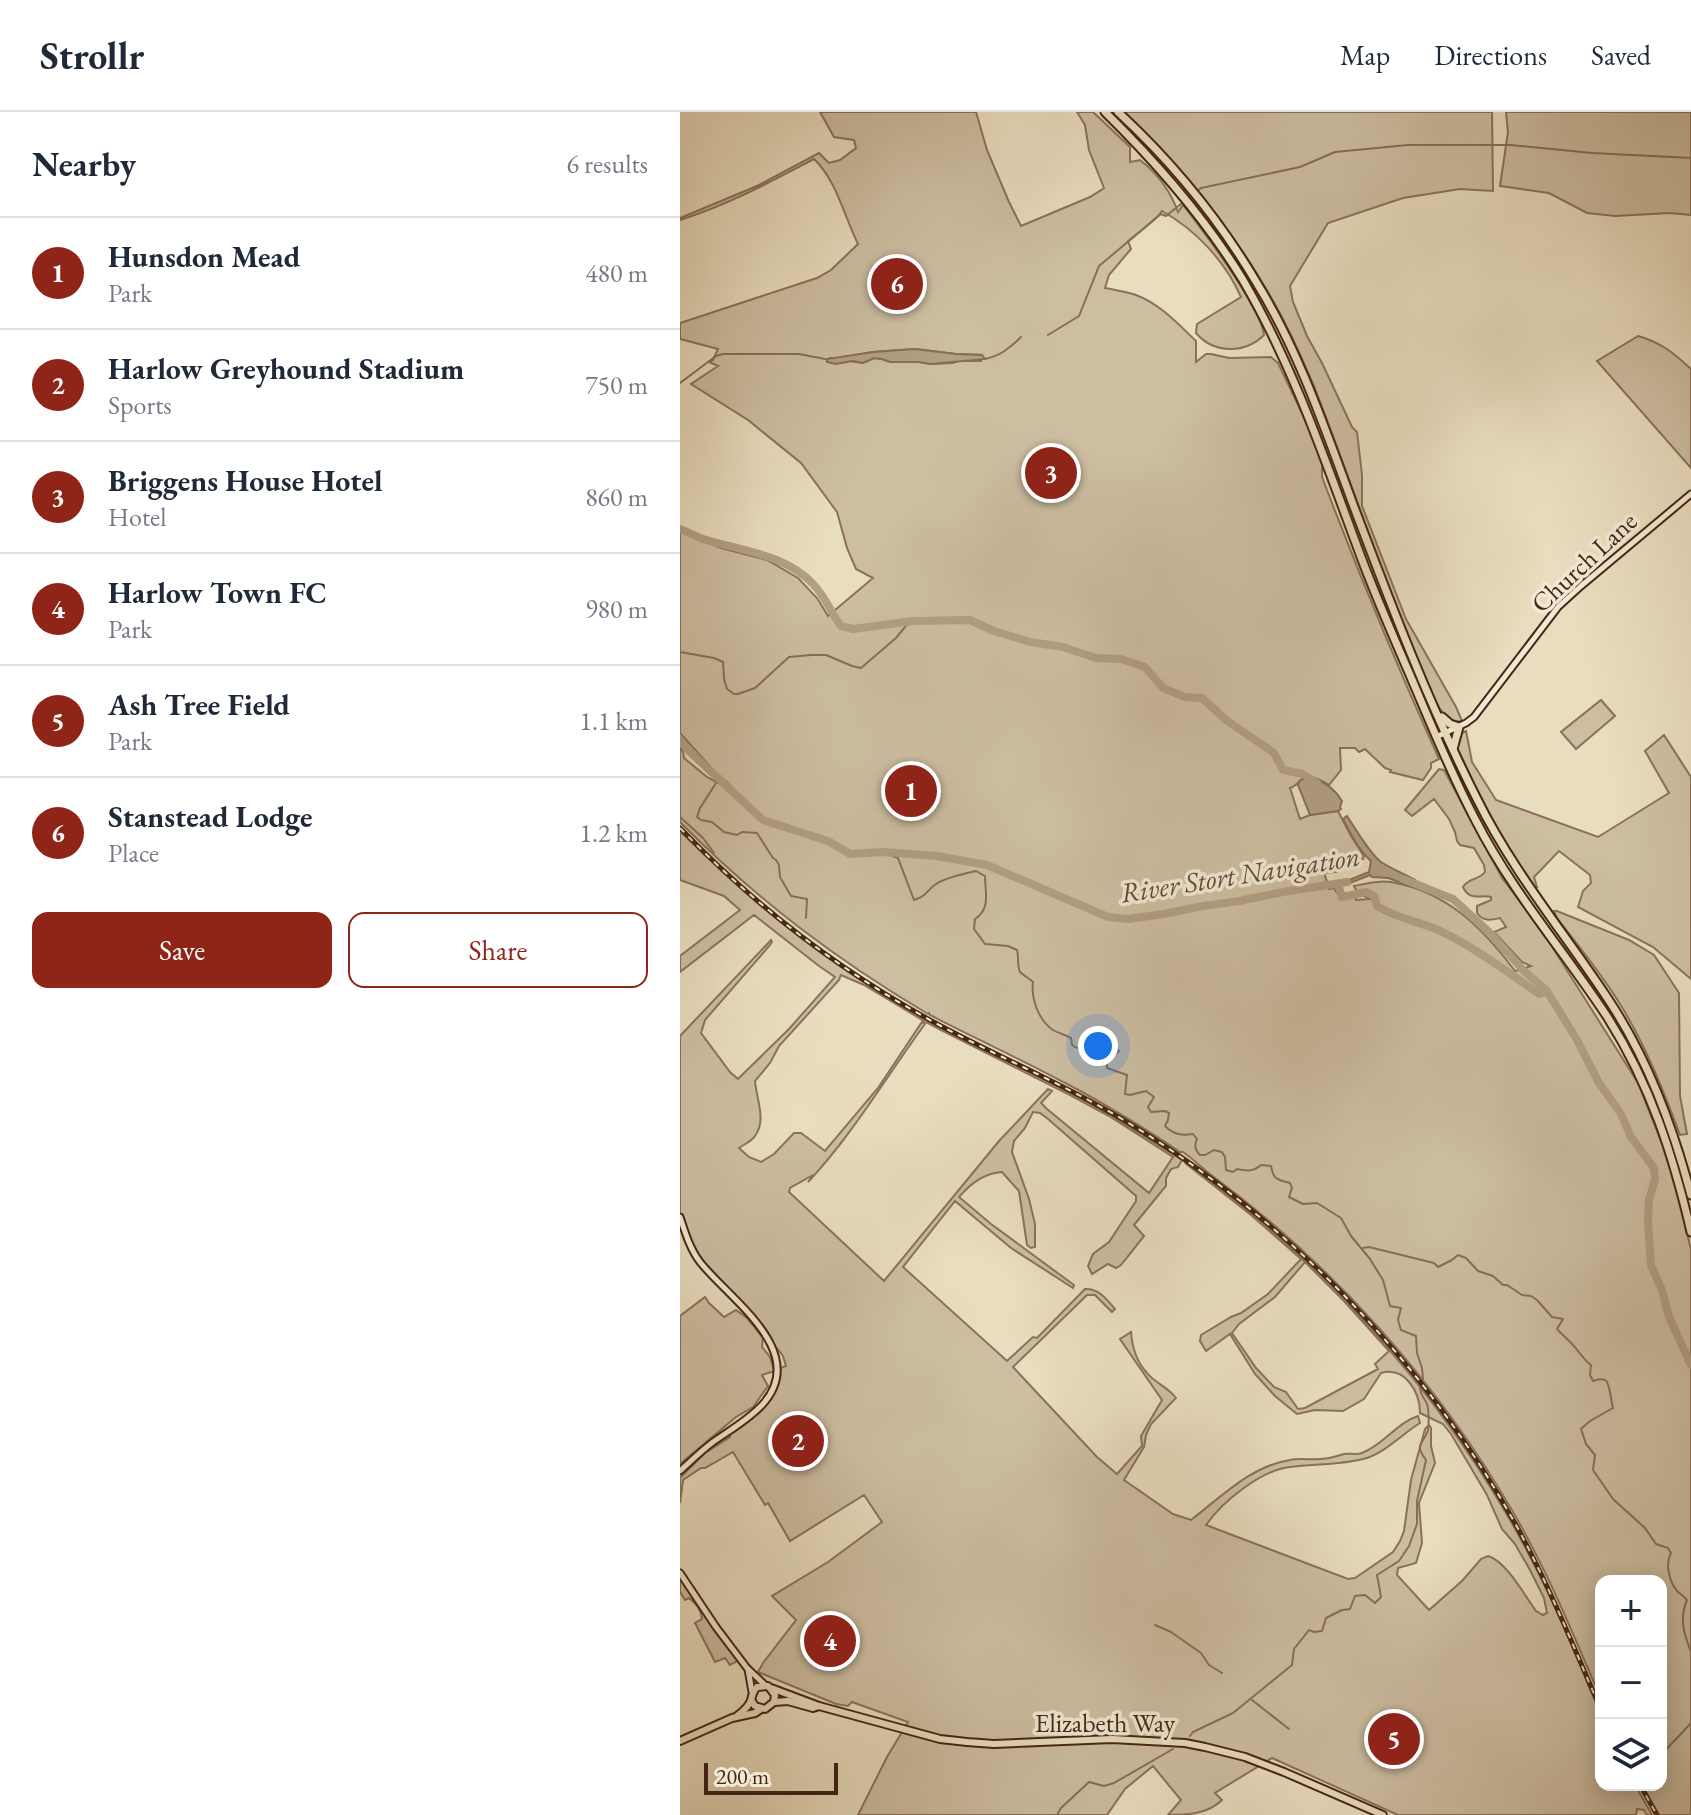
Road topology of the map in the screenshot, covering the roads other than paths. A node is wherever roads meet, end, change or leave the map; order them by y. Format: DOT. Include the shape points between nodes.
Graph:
graph roads {
  1 [pos="1105,112"];
  2 [pos="1118,112"];
  3 [pos="1691,494"];
  4 [pos="1435,709"];
  5 [pos="1459,727"];
  6 [pos="1445,733"];
  7 [pos="1436,737"];
  8 [pos="1453,749"];
  9 [pos="1691,1195"];
  10 [pos="680,1217"];
  11 [pos="1691,1232"];
  12 [pos="680,1471"];
  13 [pos="680,1573"];
  14 [pos="747,1668"];
  15 [pos="768,1687"];
  16 [pos="752,1696"];
  17 [pos="774,1702"];
  18 [pos="819,1706"];
  19 [pos="761,1709"];
  20 [pos="737,1716"];
  21 [pos="680,1741"];
  22 [pos="1383,1815"];
  1 -- 7 [label="highway" via="1213,235 1288,365"];
  2 -- 4 [label="highway" via="1187,184 1256,281 1304,375"];
  3 -- 5 [label="street, Church Lane" via="1558,607 1478,713"];
  4 -- 5 [label="highway"];
  4 -- 6 [label="highway"];
  5 -- 6 [label="street, Church Lane"];
  5 -- 8 [label="highway"];
  6 -- 7 [label="street, Church Lane"];
  6 -- 8 [label="highway"];
  7 -- 11 [label="highway" via="1495,856 1597,1003 1644,1084 1667,1142"];
  8 -- 9 [label="highway" via="1511,860 1633,1041 1665,1110"];
  10 -- 12 [label="street" via="698,1259 770,1341 778,1369 764,1403"];
  13 -- 14 [label="street"];
  14 -- 15 [label="street"];
  14 -- 16 [label="street"];
  15 -- 16 [label="main road" via="757,1687"];
  15 -- 17 [label="main road"];
  15 -- 18 [label="main road, Elizabeth Way"];
  16 -- 19 [label="main road"];
  16 -- 20 [label="main road"];
  17 -- 18 [label="main road, Elizabeth Way"];
  17 -- 19 [label="main road"];
  18 -- 22 [label="main road, Elizabeth Way" via="967,1742 1112,1739 1191,1744 1245,1757"];
  19 -- 20 [label="main road"];
  20 -- 21 [label="main road"];
}
